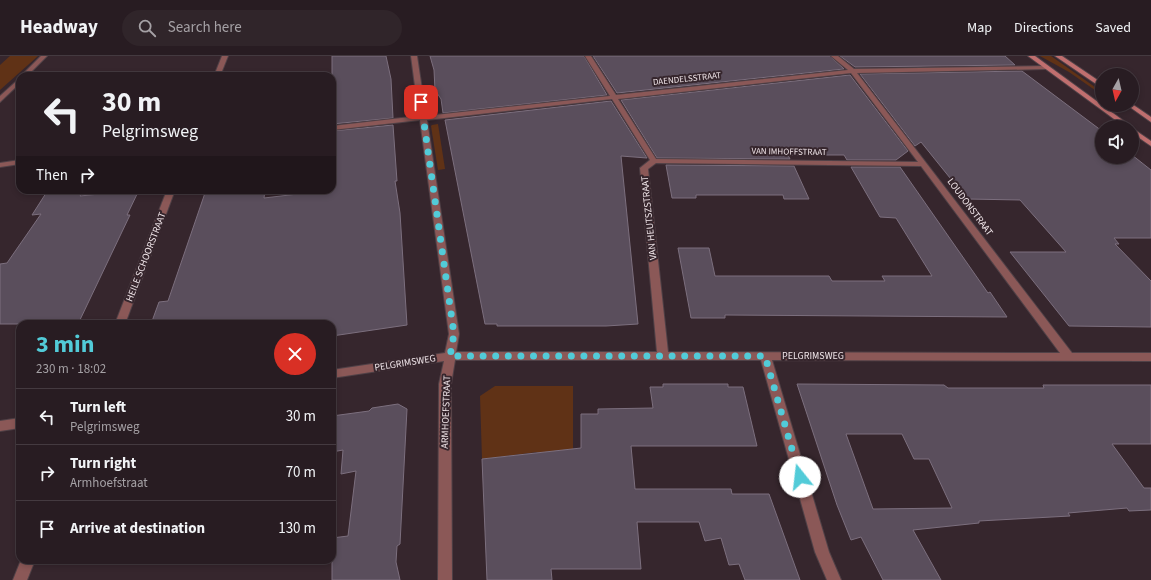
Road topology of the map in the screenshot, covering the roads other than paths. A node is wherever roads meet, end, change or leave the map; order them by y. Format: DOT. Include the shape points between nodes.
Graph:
graph roads {
  1 [pos="44,56"];
  2 [pos="225,56"];
  3 [pos="414,56"];
  4 [pos="588,56"];
  5 [pos="834,56"];
  6 [pos="1031,56"];
  7 [pos="1058,56"];
  8 [pos="1046,67"];
  9 [pos="853,70"];
  10 [pos="28,72"];
  11 [pos="219,72"];
  12 [pos="1095,81"];
  13 [pos="16,84"];
  14 [pos="612,97"];
  15 [pos="0,100"];
  16 [pos="1139,111"];
  17 [pos="424,118"];
  18 [pos="1118,120"];
  19 [pos="1151,120"];
  20 [pos="336,128"];
  21 [pos="1139,135"];
  22 [pos="1151,144"];
  23 [pos="654,161"];
  24 [pos="16,162"];
  25 [pos="0,164"];
  26 [pos="924,164"];
  27 [pos="169,194"];
  28 [pos="122,320"];
  29 [pos="450,356"];
  30 [pos="663,356"];
  31 [pos="765,356"];
  32 [pos="1069,357"];
  33 [pos="1151,357"];
  34 [pos="336,373"];
  35 [pos="16,424"];
  36 [pos="0,426"];
  37 [pos="26,564"];
  38 [pos="20,580"];
  39 [pos="445,580"];
  40 [pos="834,580"];
  1 -- 10 [label="street"];
  2 -- 11 [label="street"];
  3 -- 17 [label="street, ARMHOEFSTRAAT"];
  4 -- 14 [label="street"];
  5 -- 9 [label="street, LOUDONSTRAAT"];
  6 -- 8 [label="main road"];
  7 -- 12 [label="main road"];
  8 -- 9 [label="street, DAENDELSSTRAAT"];
  8 -- 18 [label="main road"];
  9 -- 14 [label="street, DAENDELSSTRAAT"];
  9 -- 26 [label="street, LOUDONSTRAAT"];
  13 -- 15 [label="street"];
  14 -- 17 [label="street, DAENDELSSTRAAT"];
  14 -- 23 [label="street"];
  16 -- 19 [label="main road"];
  17 -- 20 [label="street, DAENDELSSTRAAT"];
  17 -- 29 [label="street, ARMHOEFSTRAAT" via="454,334"];
  21 -- 22 [label="main road"];
  23 -- 26 [label="street, VAN IMHOFFSTRAAT"];
  23 -- 30 [label="street, VAN HEUTSZSTRAAT" via="644,168"];
  24 -- 25 [label="street"];
  26 -- 32 [label="street, LOUDONSTRAAT"];
  27 -- 28 [label="street, HEILE SCHOORSTRAAT"];
  29 -- 30 [label="street, PELGRIMSWEG"];
  29 -- 34 [label="street, PELGRIMSWEG"];
  29 -- 39 [label="street, ARMHOEFSTRAAT" via="445,384"];
  30 -- 31 [label="street, PELGRIMSWEG"];
  31 -- 32 [label="street, PELGRIMSWEG"];
  31 -- 40 [label="street" via="822,552"];
  32 -- 33 [label="street, PELGRIMSWEG"];
  35 -- 36 [label="street"];
  37 -- 38 [label="street"];
}
